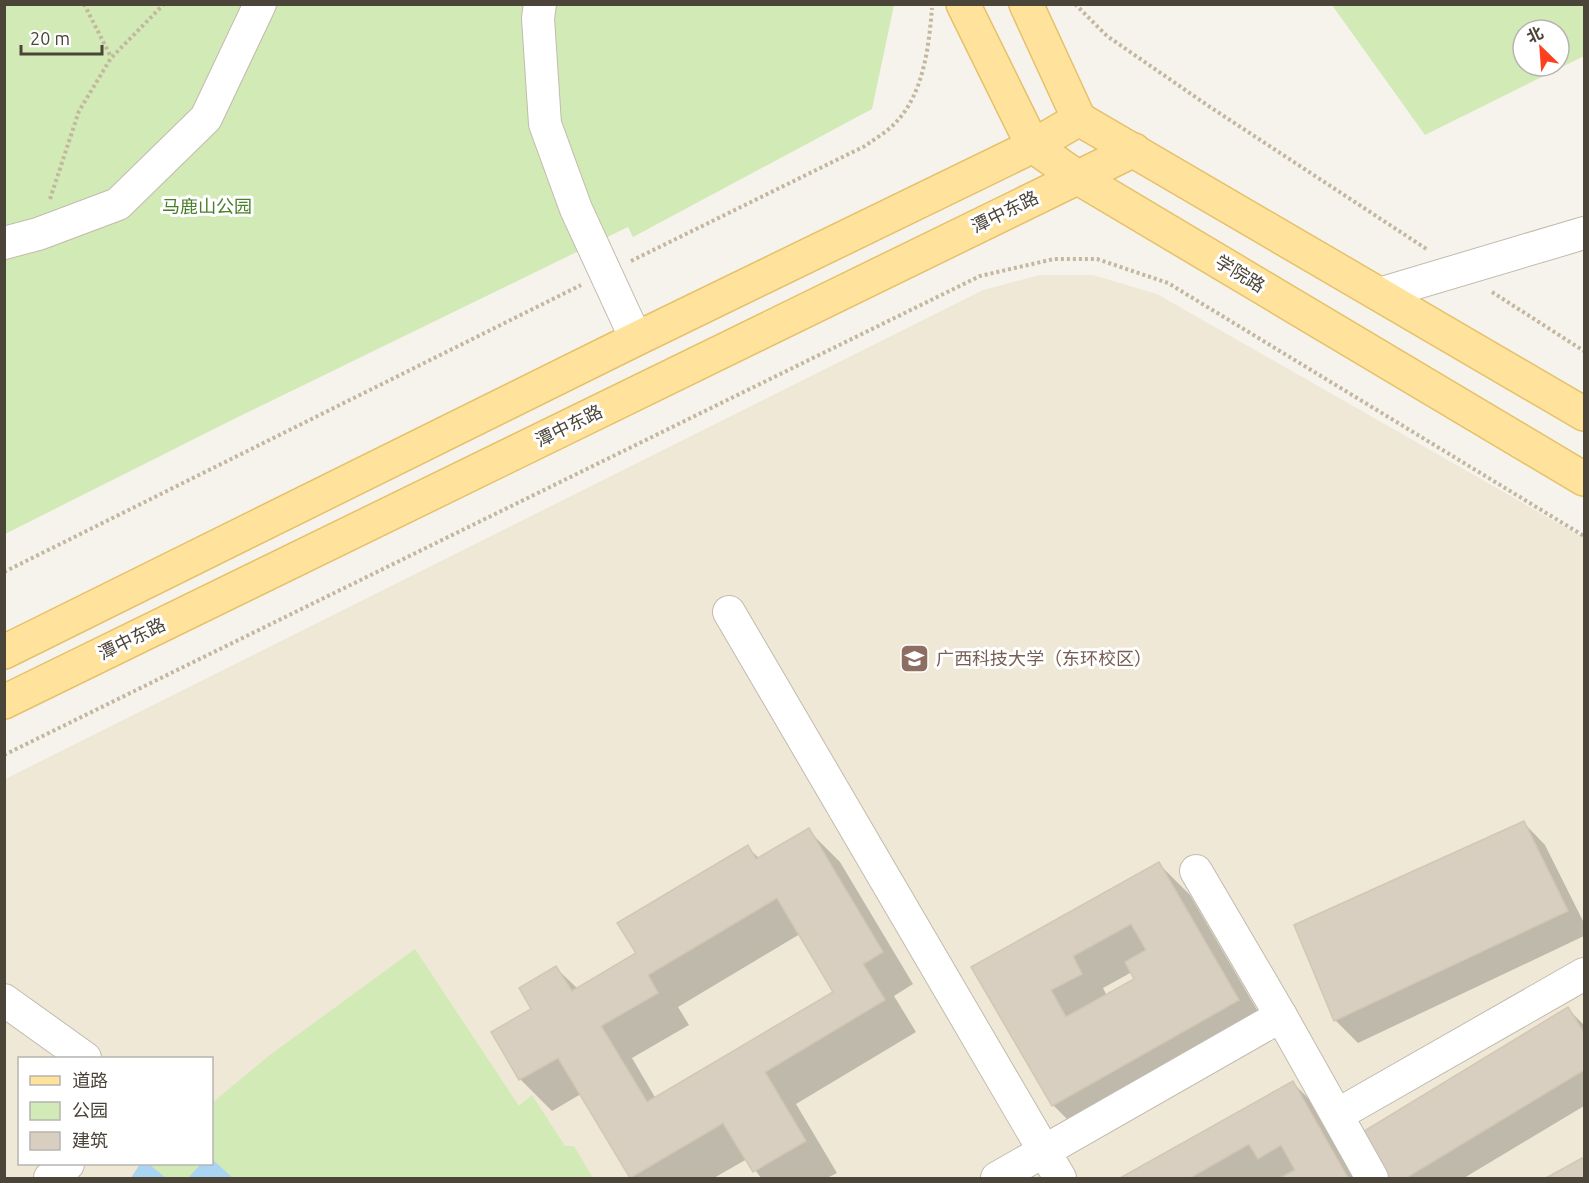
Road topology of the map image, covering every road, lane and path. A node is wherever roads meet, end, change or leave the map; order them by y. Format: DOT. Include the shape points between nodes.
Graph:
graph roads {
  1 [pos="84,4"];
  2 [pos="164,4"];
  3 [pos="260,4"];
  4 [pos="540,4"];
  5 [pos="932,4"];
  6 [pos="963,4"];
  7 [pos="1026,4"];
  8 [pos="1075,4"];
  9 [pos="111,58"];
  10 [pos="1079,119"];
  11 [pos="1033,146"];
  12 [pos="1134,150"];
  13 [pos="1077,177"];
  14 [pos="1584,233"];
  15 [pos="38,234"];
  16 [pos="4,243"];
  17 [pos="1459,270"];
  18 [pos="604,274"];
  19 [pos="1379,294"];
  20 [pos="636,339"];
  21 [pos="1584,351"];
  22 [pos="1584,414"];
  23 [pos="1584,479"];
  24 [pos="1584,536"];
  25 [pos="4,572"];
  26 [pos="729,612"];
  27 [pos="4,652"];
  28 [pos="4,702"];
  29 [pos="4,755"];
  30 [pos="1196,872"];
  31 [pos="1584,974"];
  32 [pos="4,1000"];
  33 [pos="1281,1016"];
  34 [pos="82,1057"];
  35 [pos="1337,1115"];
  36 [pos="1044,1150"];
  37 [pos="67,1165"];
  38 [pos="50,1179"];
  39 [pos="997,1179"];
  40 [pos="1060,1179"];
  41 [pos="1372,1179"];
  1 -- 9 [label="path"];
  2 -- 9 [label="path"];
  3 -- 15 [label="lane" via="206,118 118,204"];
  4 -- 18 [label="lane" via="545,124"];
  5 -- 18 [label="path" via="922,73 898,120 865,146"];
  6 -- 11 [label="main road, 学院路"];
  7 -- 10 [label="main road"];
  8 -- 17 [label="path" via="1107,36"];
  9 -- 15 [label="path" via="80,111"];
  10 -- 11 [label="main road"];
  10 -- 12 [label="main road"];
  11 -- 13 [label="main road, 学院路"];
  11 -- 20 [label="main road"];
  12 -- 13 [label="main road, 潭中东路"];
  12 -- 19 [label="main road"];
  13 -- 23 [label="main road, 学院路"];
  13 -- 28 [label="main road, 潭中东路"];
  14 -- 17 [label="lane"];
  15 -- 16 [label="lane"];
  17 -- 19 [label="lane"];
  17 -- 21 [label="path"];
  18 -- 20 [label="lane"];
  18 -- 25 [label="path"];
  19 -- 22 [label="main road"];
  20 -- 27 [label="main road"];
  24 -- 29 [label="path" via="1168,283 1097,260 1054,260 980,276"];
  26 -- 36 [label="lane"];
  30 -- 33 [label="lane"];
  31 -- 35 [label="lane"];
  32 -- 34 [label="lane"];
  33 -- 35 [label="lane"];
  33 -- 36 [label="lane"];
  35 -- 41 [label="lane"];
  36 -- 39 [label="lane"];
  36 -- 40 [label="lane"];
  37 -- 38 [label="lane"];
}
